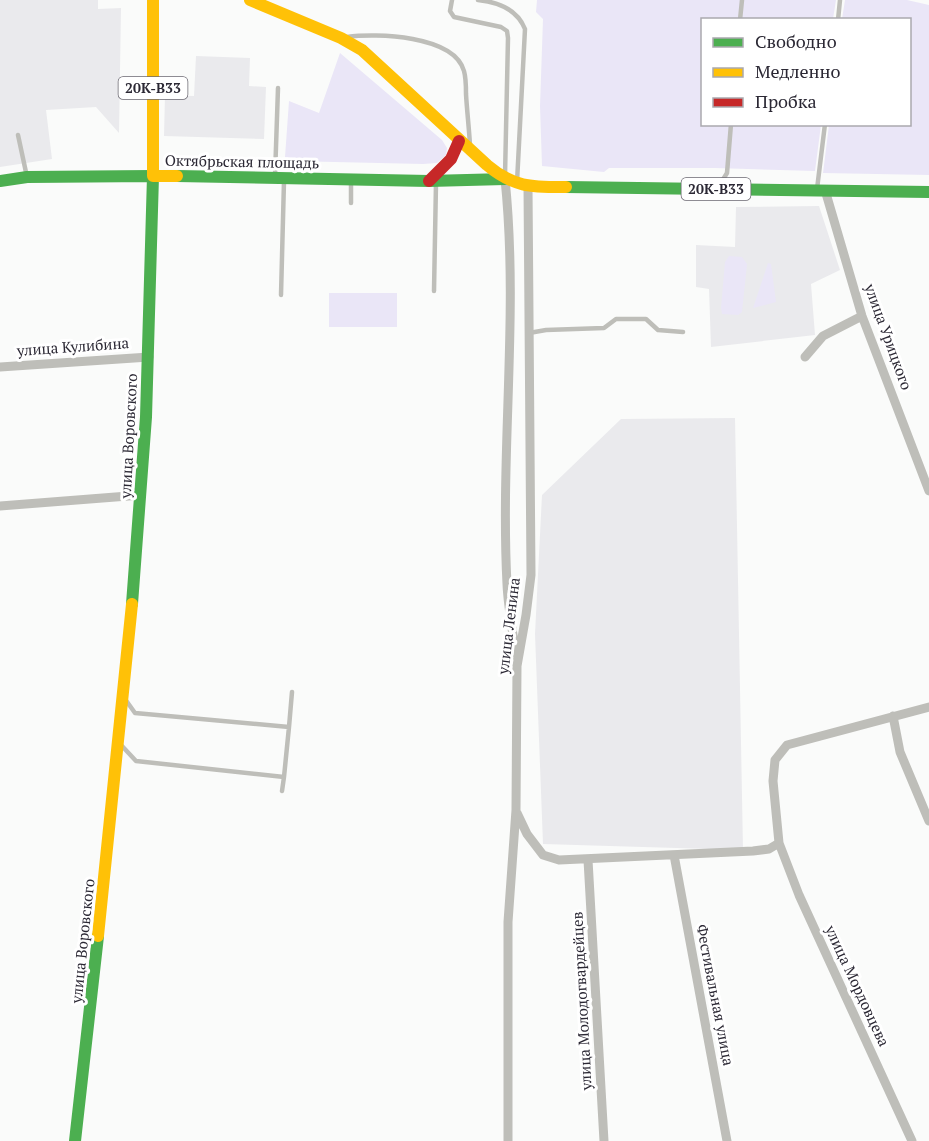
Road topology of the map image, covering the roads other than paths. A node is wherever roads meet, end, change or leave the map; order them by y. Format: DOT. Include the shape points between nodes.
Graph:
graph roads {
  1 [pos="153,0"];
  2 [pos="249,0"];
  3 [pos="452,0"];
  4 [pos="478,0"];
  5 [pos="742,0"];
  6 [pos="840,0"];
  7 [pos="741,18"];
  8 [pos="838,18"];
  9 [pos="341,38"];
  10 [pos="278,88"];
  11 [pos="731,126"];
  12 [pos="825,126"];
  13 [pos="18,135"];
  14 [pos="459,141"];
  15 [pos="471,151"];
  16 [pos="153,176"];
  17 [pos="27,177"];
  18 [pos="279,178"];
  19 [pos="351,179"];
  20 [pos="505,179"];
  21 [pos="0,181"];
  22 [pos="433,181"];
  23 [pos="522,186"];
  24 [pos="717,189"];
  25 [pos="821,190"];
  26 [pos="929,192"];
  27 [pos="351,203"];
  28 [pos="434,291"];
  29 [pos="281,295"];
  30 [pos="862,316"];
  31 [pos="683,332"];
  32 [pos="528,333"];
  33 [pos="149,357"];
  34 [pos="805,357"];
  35 [pos="0,367"];
  36 [pos="925,470"];
  37 [pos="929,491"];
  38 [pos="141,495"];
  39 [pos="0,506"];
  40 [pos="517,666"];
  41 [pos="292,692"];
  42 [pos="124,697"];
  43 [pos="929,707"];
  44 [pos="893,716"];
  45 [pos="289,727"];
  46 [pos="120,744"];
  47 [pos="284,777"];
  48 [pos="282,791"];
  49 [pos="516,810"];
  50 [pos="929,821"];
  51 [pos="779,843"];
  52 [pos="674,855"];
  53 [pos="588,860"];
  54 [pos="75,1141"];
  55 [pos="508,1141"];
  56 [pos="604,1141"];
  57 [pos="727,1141"];
  58 [pos="912,1141"];
  1 -- 16 [label="main road, Октябрьская площадь / 20К-В33"];
  2 -- 9 [label="main road, Октябрьская площадь / 20К-В33"];
  3 -- 20 [label="lane" via="450,11 454,17 507,31"];
  4 -- 23 [label="lane" via="516,14 525,29"];
  5 -- 7 [label="lane"];
  6 -- 8 [label="lane"];
  9 -- 14 [label="main road, Октябрьская площадь / 20К-В33" via="362,50"];
  9 -- 15 [label="lane" via="401,38 432,44 458,58 464,71"];
  10 -- 18 [label="lane"];
  11 -- 24 [label="lane" via="727,173"];
  12 -- 25 [label="lane"];
  13 -- 17 [label="lane"];
  14 -- 15 [label="main road, Октябрьская площадь / 20К-В33"];
  14 -- 22 [label="main road" via="454,156"];
  15 -- 20 [label="main road, Октябрьская площадь / 20К-В33"];
  16 -- 17 [label="main road"];
  16 -- 18 [label="main road, Октябрьская площадь / 20К-В33"];
  16 -- 33 [label="main road, улица Воровского"];
  17 -- 21 [label="main road"];
  18 -- 19 [label="main road, Октябрьская площадь / 20К-В33"];
  18 -- 29 [label="lane"];
  19 -- 22 [label="main road, Октябрьская площадь / 20К-В33"];
  19 -- 27 [label="lane"];
  20 -- 22 [label="main road, Октябрьская площадь / 20К-В33"];
  20 -- 23 [label="main road, Октябрьская площадь / 20К-В33"];
  20 -- 40 [label="street" via="510,306 507,586"];
  22 -- 28 [label="lane"];
  23 -- 24 [label="main road, Октябрьская площадь / 20К-В33"];
  23 -- 32 [label="street, улица Ленина"];
  24 -- 25 [label="main road, Октябрьская площадь / 20К-В33"];
  25 -- 26 [label="main road, Октябрьская площадь / 20К-В33"];
  25 -- 30 [label="street, улица Урицкого"];
  30 -- 34 [label="street" via="823,336"];
  30 -- 36 [label="street, улица Урицкого"];
  31 -- 32 [label="lane" via="658,330 646,319 616,319 604,328"];
  32 -- 40 [label="street, улица Ленина" via="531,575"];
  33 -- 35 [label="street, улица Кулибина"];
  33 -- 38 [label="main road, улица Воровского"];
  36 -- 37 [label="street, улица Урицкого"];
  38 -- 39 [label="street"];
  38 -- 42 [label="main road, улица Воровского"];
  40 -- 49 [label="street, улица Ленина"];
  41 -- 45 [label="lane"];
  42 -- 45 [label="lane" via="135,713"];
  42 -- 46 [label="main road, улица Воровского"];
  43 -- 44 [label="street, улица Мордовцева"];
  44 -- 50 [label="street" via="900,752"];
  44 -- 51 [label="street, улица Мордовцева" via="787,745 775,760 773,781"];
  45 -- 47 [label="lane"];
  46 -- 47 [label="lane" via="136,761"];
  46 -- 54 [label="main road, улица Воровского"];
  47 -- 48 [label="lane"];
  49 -- 53 [label="street" via="543,855 559,860"];
  49 -- 55 [label="street, улица Ленина" via="508,922"];
  51 -- 52 [label="street" via="753,851"];
  51 -- 58 [label="street, улица Мордовцева"];
  52 -- 53 [label="street"];
  52 -- 57 [label="street, Фестивальная улица"];
  53 -- 56 [label="street, улица Молодогвардейцев"];
}
